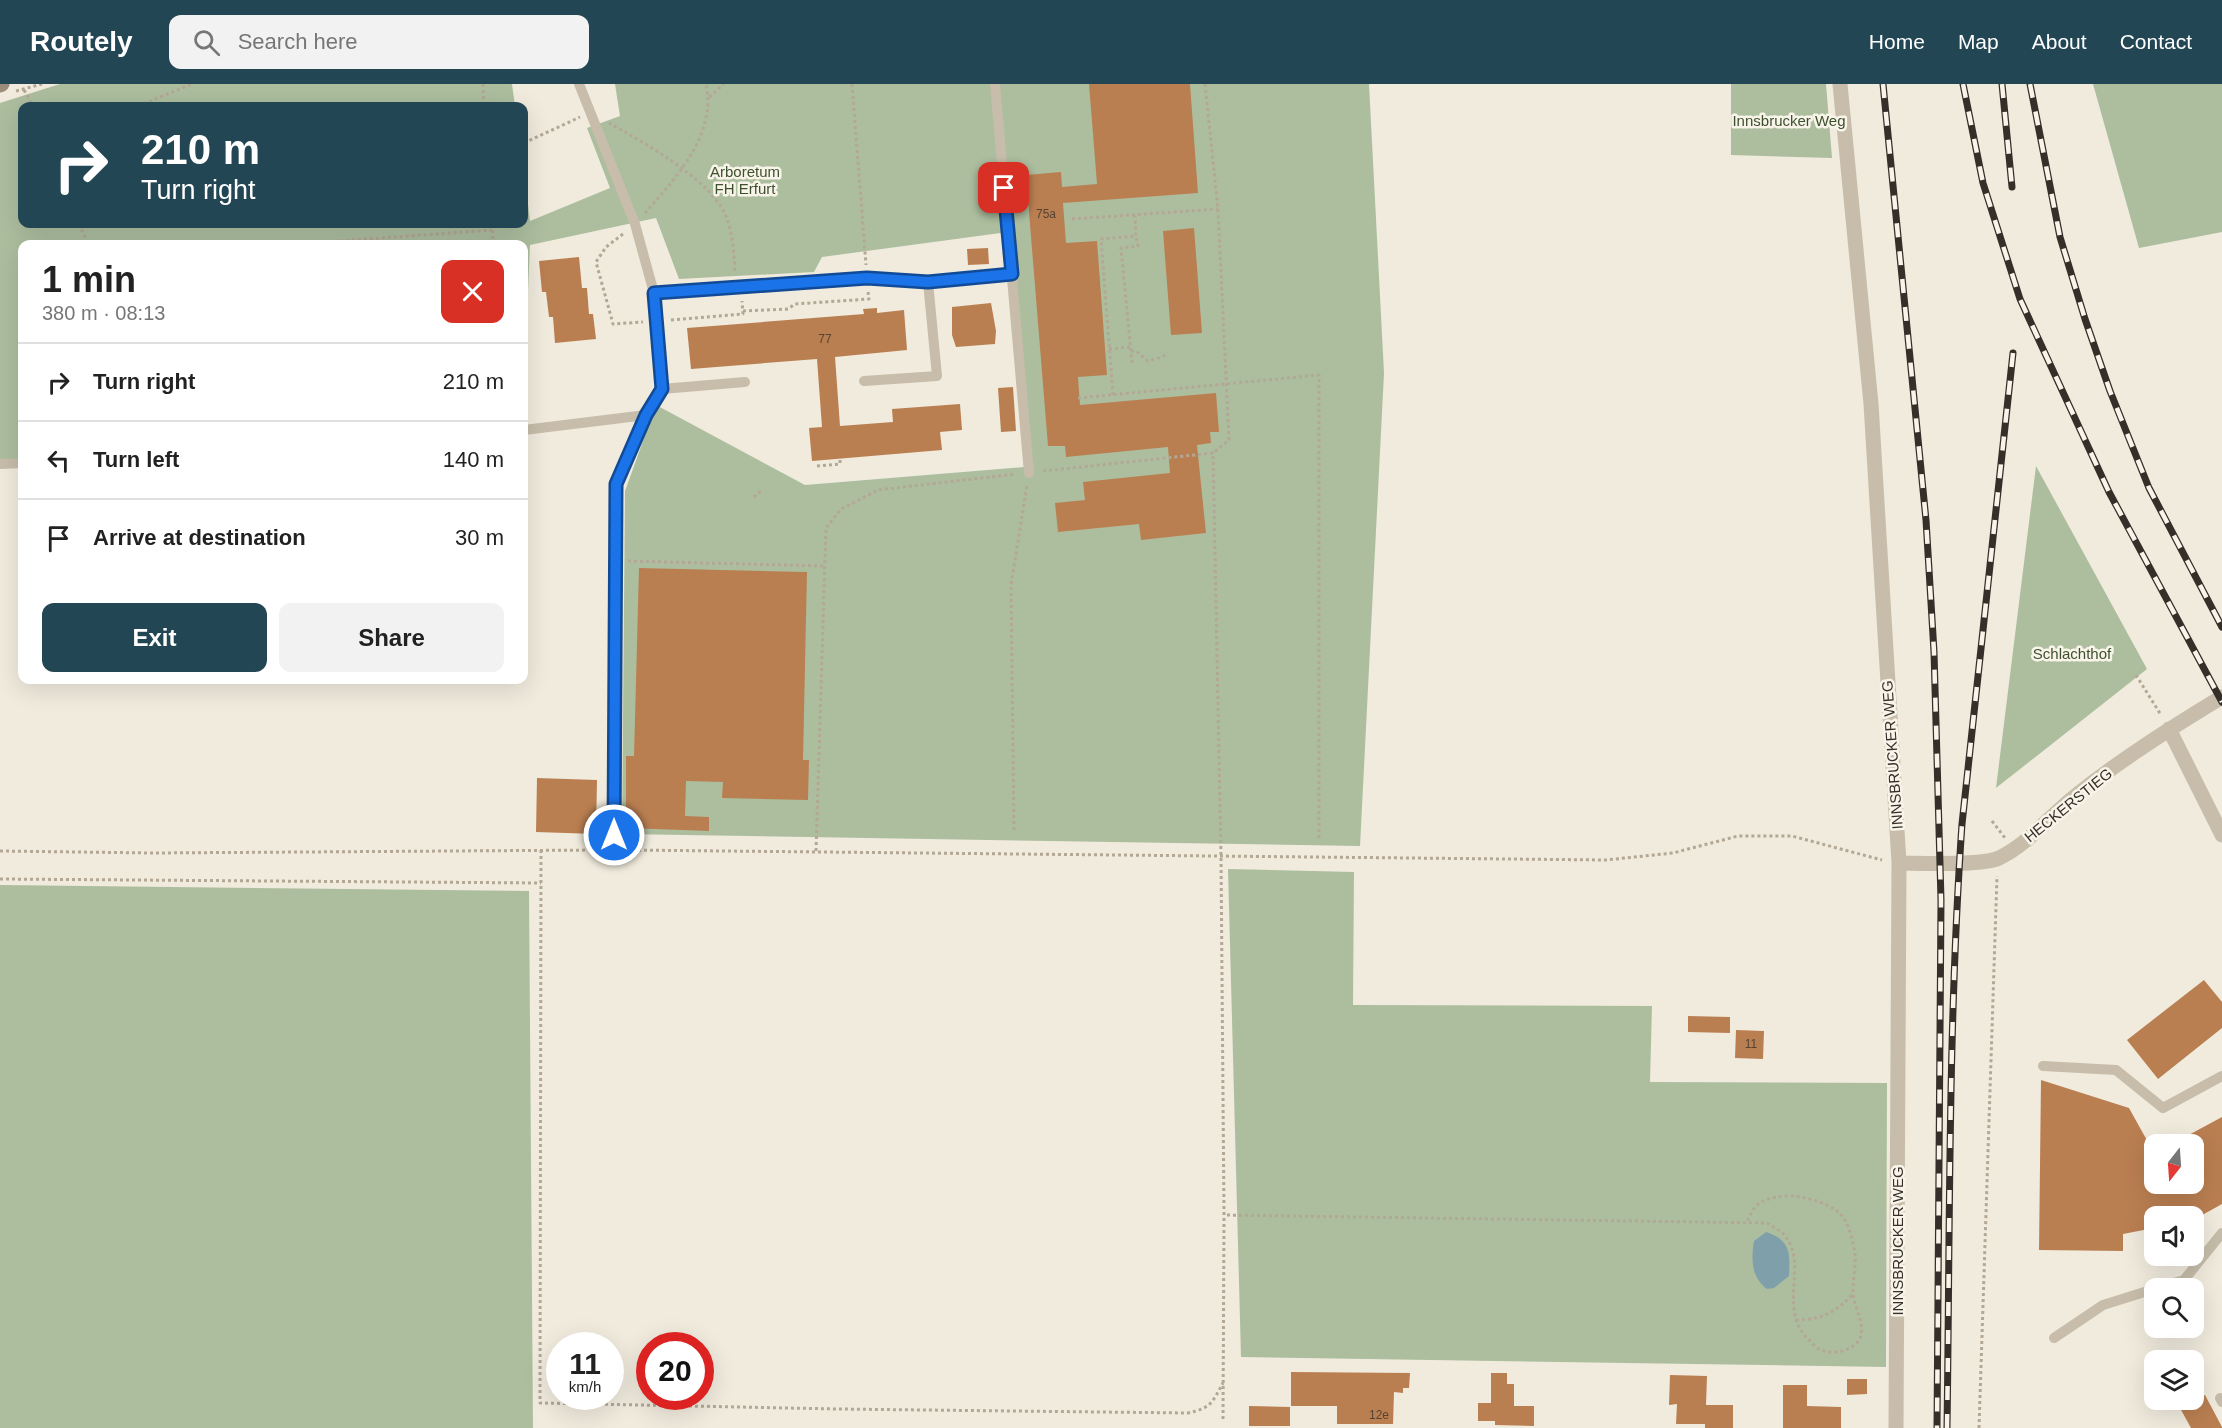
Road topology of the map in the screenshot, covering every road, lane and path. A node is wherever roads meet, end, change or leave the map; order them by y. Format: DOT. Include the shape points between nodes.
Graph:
graph roads {
  1 [pos="42,84"];
  2 [pos="192,84"];
  3 [pos="483,84"];
  4 [pos="579,84"];
  5 [pos="724,84"];
  6 [pos="852,84"];
  7 [pos="995,84"];
  8 [pos="1205,84"];
  9 [pos="1839,84"];
  10 [pos="3,87"];
  11 [pos="24,90"];
  12 [pos="709,97"];
  13 [pos="31,102"];
  14 [pos="148,102"];
  15 [pos="484,102"];
  16 [pos="591,112"];
  17 [pos="528,141"];
  18 [pos="1218,209"];
  19 [pos="1135,215"];
  20 [pos="1072,219"];
  21 [pos="492,230"];
  22 [pos="1137,236"];
  23 [pos="353,240"];
  24 [pos="493,240"];
  25 [pos="1012,274"];
  26 [pos="867,278"];
  27 [pos="928,282"];
  28 [pos="739,287"];
  29 [pos="654,293"];
  30 [pos="743,311"];
  31 [pos="656,321"];
  32 [pos="1109,349"];
  33 [pos="1130,349"];
  34 [pos="1168,353"];
  35 [pos="1132,363"];
  36 [pos="864,381"];
  37 [pos="745,382"];
  38 [pos="1227,383"];
  39 [pos="662,389"];
  40 [pos="1113,395"];
  41 [pos="1078,398"];
  42 [pos="646,415"];
  43 [pos="528,430"];
  44 [pos="1213,453"];
  45 [pos="840,458"];
  46 [pos="18,463"];
  47 [pos="0,464"];
  48 [pos="817,466"];
  49 [pos="1029,473"];
  50 [pos="762,490"];
  51 [pos="754,497"];
  52 [pos="616,561"];
  53 [pos="824,566"];
  54 [pos="2136,675"];
  55 [pos="2222,697"];
  56 [pos="2169,729"];
  57 [pos="1992,821"];
  58 [pos="1014,830"];
  59 [pos="2222,835"];
  60 [pos="1319,840"];
  61 [pos="2014,848"];
  62 [pos="540,850"];
  63 [pos="614,850"];
  64 [pos="0,851"];
  65 [pos="816,851"];
  66 [pos="1221,855"];
  67 [pos="1875,858"];
  68 [pos="1998,860"];
  69 [pos="1899,863"];
  70 [pos="0,879"];
  71 [pos="541,883"];
  72 [pos="2043,1066"];
  73 [pos="2222,1076"];
  74 [pos="1224,1215"];
  75 [pos="1747,1223"];
  76 [pos="2222,1233"];
  77 [pos="2186,1278"];
  78 [pos="2144,1292"];
  79 [pos="1852,1294"];
  80 [pos="1796,1320"];
  81 [pos="2054,1338"];
  82 [pos="1223,1383"];
  83 [pos="1222,1419"];
  84 [pos="1896,1428"];
  85 [pos="1979,1428"];
  1 -- 11 [label="path"];
  2 -- 14 [label="path"];
  3 -- 15 [label="path"];
  4 -- 16 [label="lane"];
  5 -- 12 [label="path"];
  6 -- 26 [label="path"];
  7 -- 25 [label="lane"];
  8 -- 18 [label="path"];
  9 -- 69 [label="street, INNSBRUCKER WEG" via="1871,404"];
  10 -- 11 [label="path"];
  11 -- 13 [label="path"];
  16 -- 17 [label="path"];
  16 -- 28 [label="path" via="648,145 710,193 725,214"];
  16 -- 29 [label="lane" via="635,224"];
  18 -- 19 [label="path"];
  18 -- 38 [label="path"];
  19 -- 20 [label="path"];
  19 -- 22 [label="path"];
  21 -- 23 [label="path"];
  21 -- 24 [label="path"];
  22 -- 32 [label="path" via="1101,239"];
  22 -- 33 [label="path" via="1138,246 1121,248"];
  25 -- 27 [label="lane"];
  25 -- 49 [label="lane"];
  26 -- 27 [label="lane"];
  26 -- 28 [label="lane"];
  26 -- 30 [label="path" via="869,300"];
  27 -- 36 [label="lane" via="937,376"];
  28 -- 29 [label="lane"];
  28 -- 30 [label="path"];
  29 -- 31 [label="lane"];
  30 -- 31 [label="path"];
  31 -- 39 [label="lane"];
  32 -- 33 [label="path"];
  32 -- 40 [label="path"];
  33 -- 34 [label="path" via="1148,361"];
  33 -- 35 [label="path"];
  37 -- 39 [label="lane"];
  38 -- 40 [label="path"];
  38 -- 44 [label="path" via="1229,440"];
  38 -- 60 [label="path" via="1319,375"];
  39 -- 42 [label="lane"];
  40 -- 41 [label="path"];
  42 -- 43 [label="lane"];
  42 -- 52 [label="lane" via="616,484"];
  44 -- 49 [label="path"];
  44 -- 66 [label="path"];
  45 -- 48 [label="path" via="840,464"];
  46 -- 47 [label="lane"];
  49 -- 53 [label="path" via="878,490 841,509 826,528"];
  49 -- 58 [label="path" via="1011,585"];
  50 -- 51 [label="path"];
  52 -- 53 [label="path"];
  52 -- 63 [label="lane"];
  53 -- 65 [label="path"];
  54 -- 56 [label="path"];
  55 -- 56 [label="street, HECKERSTIEG"];
  56 -- 59 [label="street"];
  56 -- 61 [label="street, HECKERSTIEG" via="2073,798"];
  57 -- 61 [label="path"];
  61 -- 68 [label="street, HECKERSTIEG"];
  62 -- 63 [label="path"];
  62 -- 64 [label="path"];
  62 -- 71 [label="path"];
  63 -- 65 [label="path"];
  65 -- 66 [label="path"];
  66 -- 67 [label="path" via="1606,860 1673,853 1738,836 1792,836"];
  66 -- 74 [label="path"];
  68 -- 69 [label="street"];
  68 -- 85 [label="path"];
  69 -- 84 [label="street, INNSBRUCKER WEG"];
  70 -- 71 [label="path"];
  71 -- 82 [label="path" via="540,1403 1188,1413 1205,1409"];
  72 -- 73 [label="lane" via="2116,1070 2163,1108"];
  74 -- 75 [label="path"];
  74 -- 82 [label="path"];
  75 -- 79 [label="path" via="1760,1202 1779,1197 1796,1195 1827,1204 1845,1218 1855,1255"];
  75 -- 80 [label="path" via="1767,1223 1785,1236 1794,1256 1792,1299"];
  76 -- 77 [label="lane"];
  78 -- 81 [label="lane" via="2103,1305"];
  79 -- 80 [label="path" via="1827,1316"];
  79 -- 80 [label="path" via="1862,1320 1860,1339 1853,1347 1837,1353 1819,1349 1804,1335"];
  82 -- 83 [label="path"];
}
